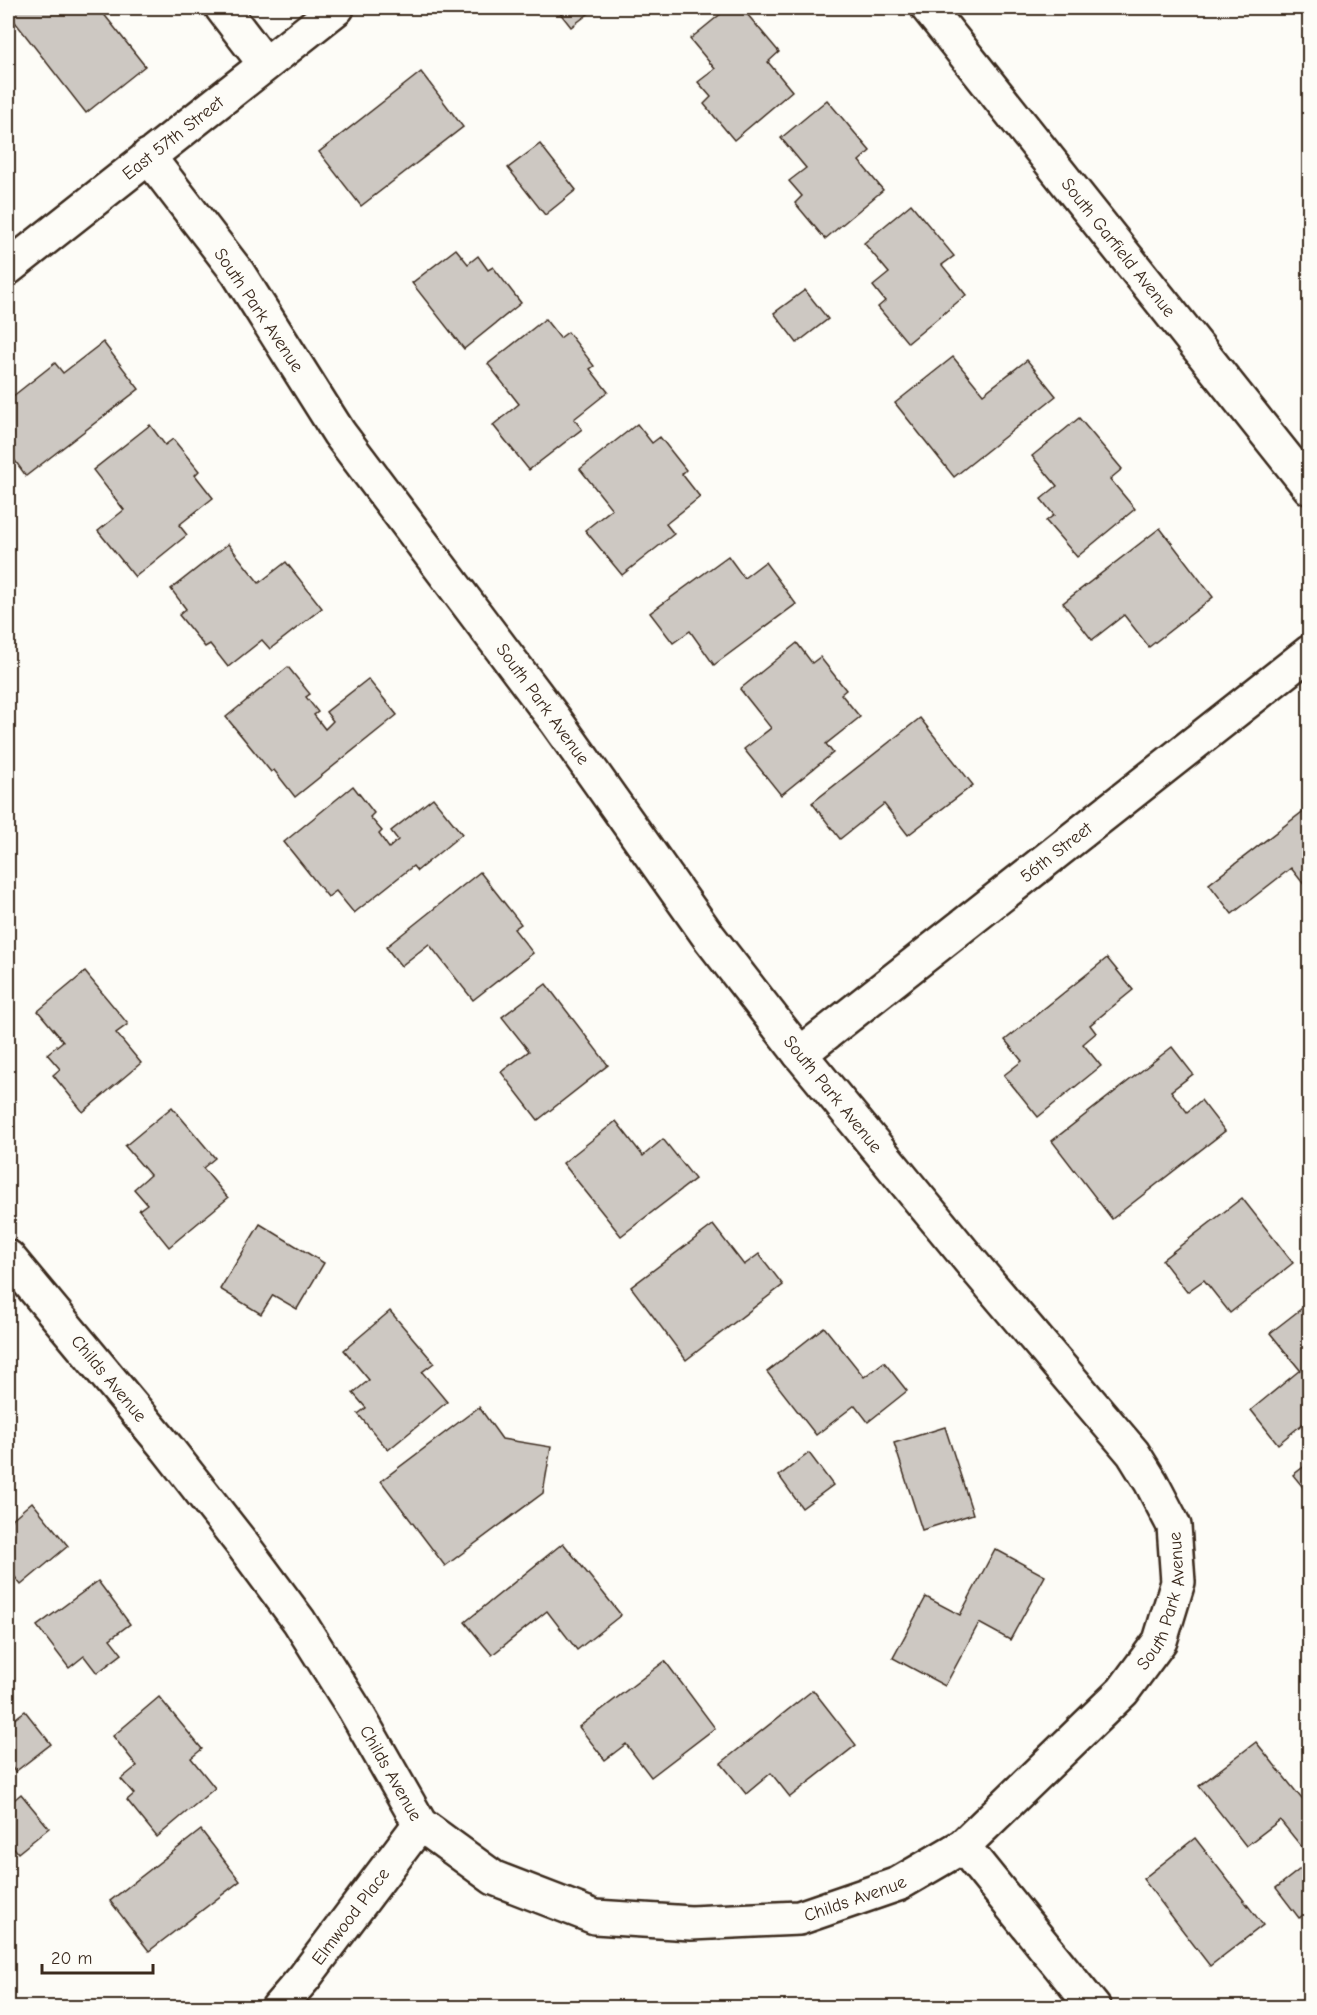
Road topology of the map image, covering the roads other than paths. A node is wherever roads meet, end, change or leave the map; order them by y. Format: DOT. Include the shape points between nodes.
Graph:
graph roads {
  1 [pos="222,8"];
  2 [pos="338,8"];
  3 [pos="928,8"];
  4 [pos="265,64"];
  5 [pos="148,156"];
  6 [pos="8,268"];
  7 [pos="1310,488"];
  8 [pos="1310,652"];
  9 [pos="800,1053"];
  10 [pos="8,1257"];
  11 [pos="420,1824"];
  12 [pos="963,1846"];
  13 [pos="278,2007"];
  14 [pos="1094,2007"];
  1 -- 4 [label="street"];
  2 -- 4 [label="street, East 57th Street"];
  3 -- 7 [label="street, South Garfield Avenue"];
  4 -- 5 [label="street, East 57th Street"];
  5 -- 6 [label="street, East 57th Street"];
  5 -- 9 [label="street, South Park Avenue" via="238,273 339,433 556,721 709,937"];
  8 -- 9 [label="street, 56th Street"];
  9 -- 12 [label="street, South Park Avenue" via="1133,1453 1174,1526 1178,1582 1160,1641 1123,1691"];
  10 -- 11 [label="street, Childs Avenue" via="167,1448 299,1621"];
  11 -- 12 [label="street, Childs Avenue" via="494,1878 595,1917 691,1923 799,1918 898,1884"];
  11 -- 13 [label="street, Elmwood Place"];
  12 -- 14 [label="street"];
}
